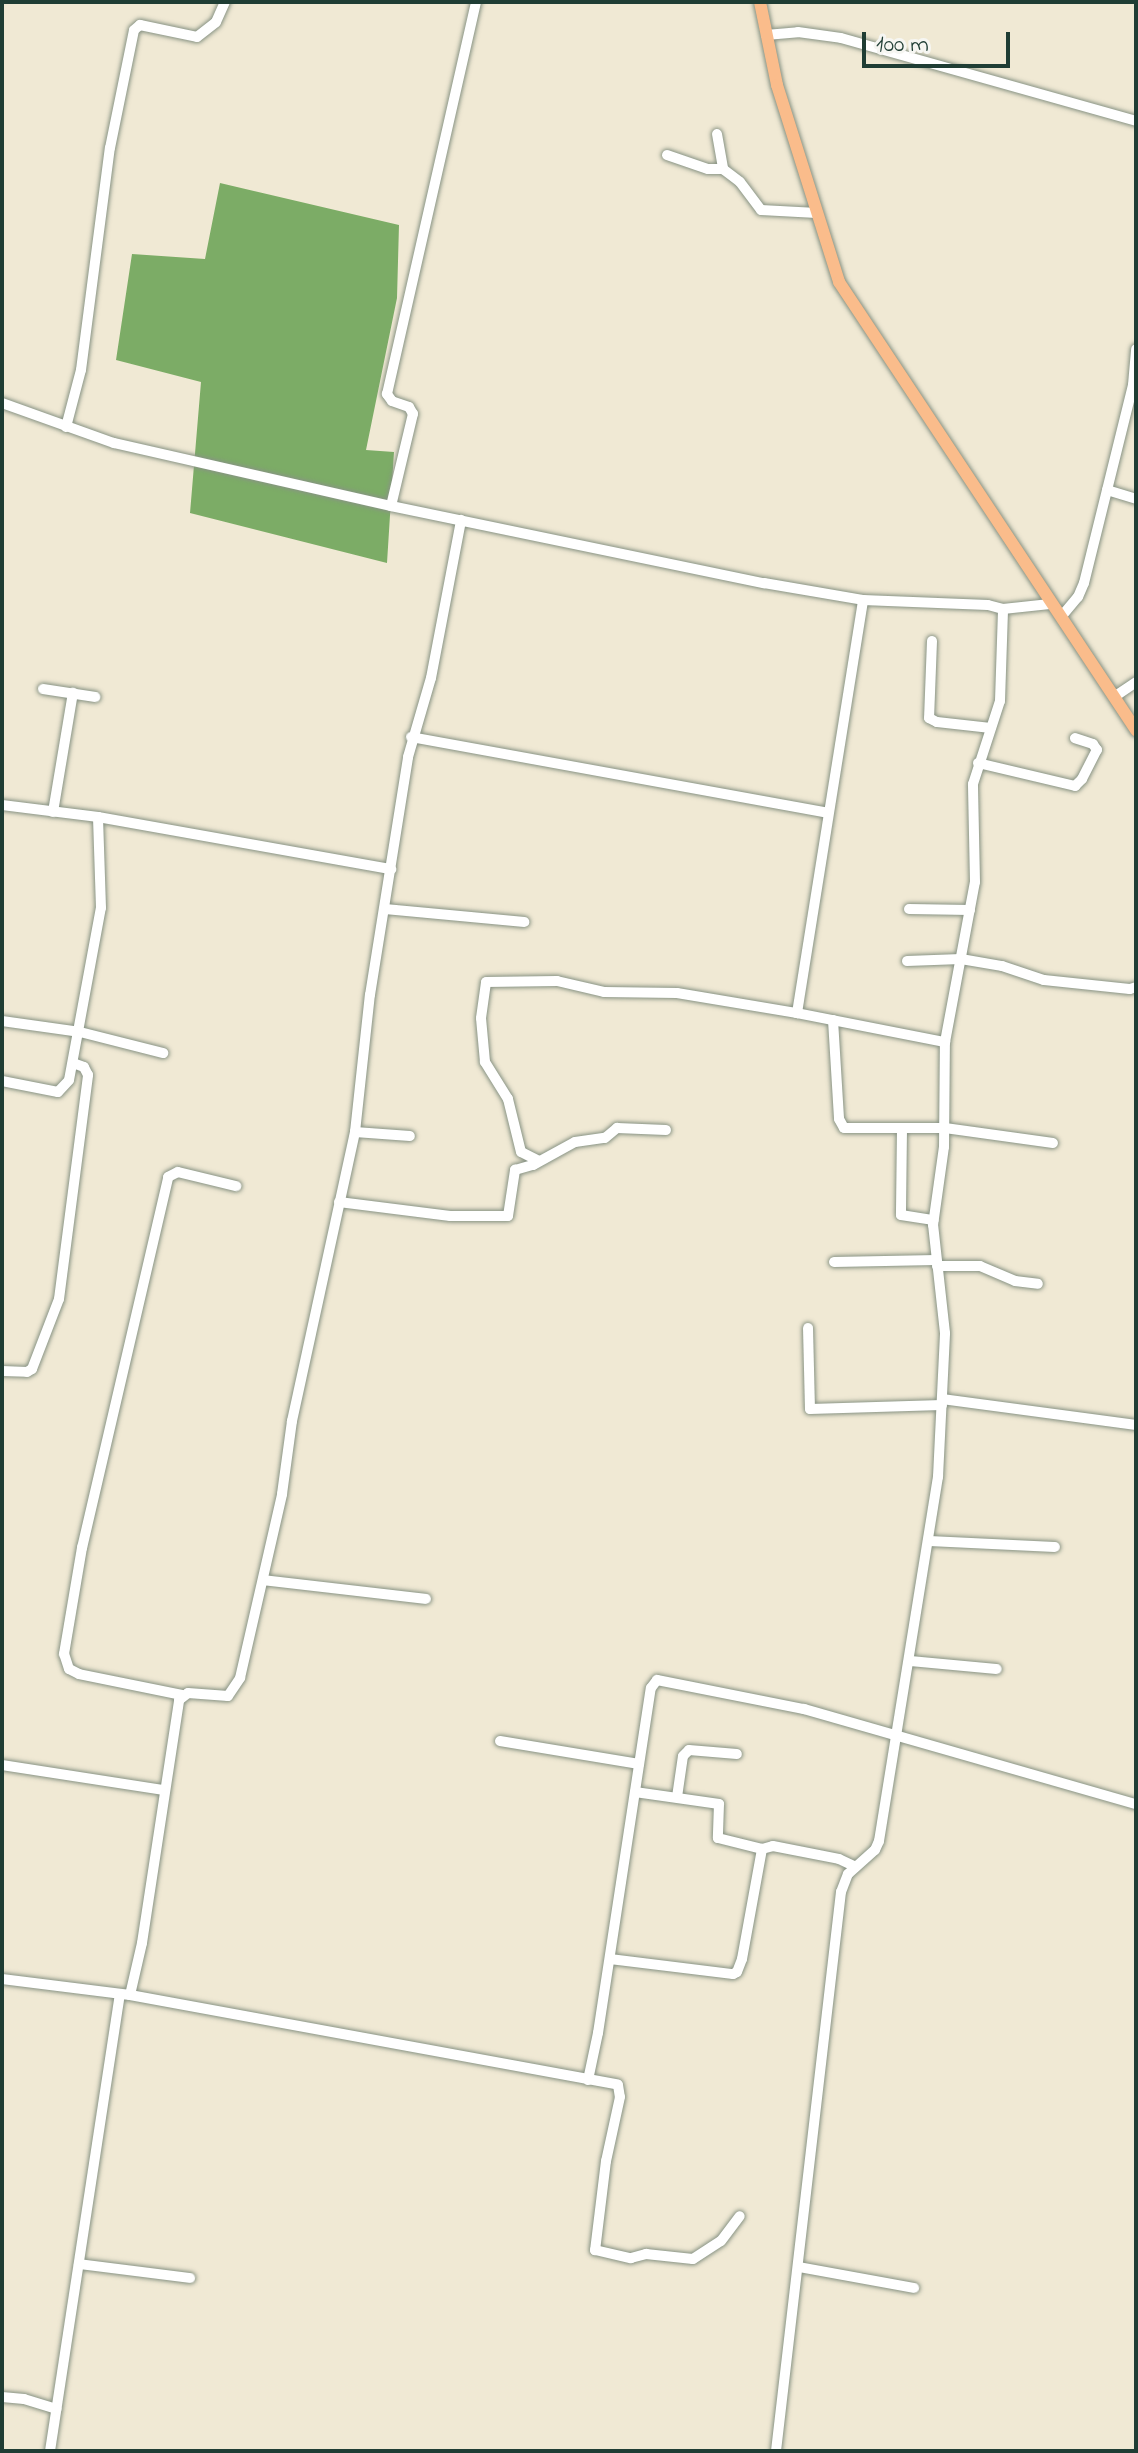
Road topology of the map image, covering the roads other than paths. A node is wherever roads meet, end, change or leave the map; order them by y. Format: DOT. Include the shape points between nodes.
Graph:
graph roads {
  1 [pos="225,2"];
  2 [pos="476,2"];
  3 [pos="760,2"];
  4 [pos="766,35"];
  5 [pos="1136,121"];
  6 [pos="717,134"];
  7 [pos="667,155"];
  8 [pos="723,169"];
  9 [pos="817,213"];
  10 [pos="1136,349"];
  11 [pos="2,403"];
  12 [pos="66,427"];
  13 [pos="1107,490"];
  14 [pos="1136,499"];
  15 [pos="391,506"];
  16 [pos="461,520"];
  17 [pos="863,600"];
  18 [pos="1050,604"];
  19 [pos="1003,609"];
  20 [pos="1061,617"];
  21 [pos="932,641"];
  22 [pos="1136,682"];
  23 [pos="43,689"];
  24 [pos="73,693"];
  25 [pos="95,697"];
  26 [pos="1114,697"];
  27 [pos="991,728"];
  28 [pos="1136,730"];
  29 [pos="411,737"];
  30 [pos="1075,738"];
  31 [pos="978,763"];
  32 [pos="2,805"];
  33 [pos="53,812"];
  34 [pos="828,813"];
  35 [pos="98,817"];
  36 [pos="391,869"];
  37 [pos="385,909"];
  38 [pos="909,909"];
  39 [pos="970,910"];
  40 [pos="524,922"];
  41 [pos="961,959"];
  42 [pos="907,961"];
  43 [pos="1136,987"];
  44 [pos="797,1013"];
  45 [pos="833,1020"];
  46 [pos="2,1021"];
  47 [pos="80,1032"];
  48 [pos="945,1042"];
  49 [pos="163,1053"];
  50 [pos="73,1063"];
  51 [pos="2,1081"];
  52 [pos="945,1128"];
  53 [pos="902,1129"];
  54 [pos="666,1130"];
  55 [pos="355,1132"];
  56 [pos="410,1136"];
  57 [pos="1053,1143"];
  58 [pos="539,1161"];
  59 [pos="236,1186"];
  60 [pos="339,1202"];
  61 [pos="934,1220"];
  62 [pos="834,1262"];
  63 [pos="936,1263"];
  64 [pos="1038,1284"];
  65 [pos="808,1328"];
  66 [pos="2,1371"];
  67 [pos="942,1402"];
  68 [pos="1136,1425"];
  69 [pos="929,1541"];
  70 [pos="1055,1547"];
  71 [pos="263,1580"];
  72 [pos="426,1599"];
  73 [pos="910,1661"];
  74 [pos="997,1669"];
  75 [pos="182,1695"];
  76 [pos="899,1736"];
  77 [pos="500,1741"];
  78 [pos="737,1754"];
  79 [pos="639,1764"];
  80 [pos="2,1765"];
  81 [pos="164,1790"];
  82 [pos="635,1792"];
  83 [pos="677,1797"];
  84 [pos="1136,1804"];
  85 [pos="762,1849"];
  86 [pos="854,1866"];
  87 [pos="610,1959"];
  88 [pos="2,1979"];
  89 [pos="125,1995"];
  90 [pos="588,2080"];
  91 [pos="740,2216"];
  92 [pos="79,2264"];
  93 [pos="799,2267"];
  94 [pos="190,2278"];
  95 [pos="914,2288"];
  96 [pos="2,2397"];
  97 [pos="56,2409"];
  98 [pos="50,2451"];
  99 [pos="776,2451"];
  1 -- 12 [label="street" via="216,22 197,37 140,25 134,30 110,148 81,370"];
  2 -- 15 [label="street" via="387,394 413,414"];
  3 -- 4 [label="main road"];
  4 -- 5 [label="street" via="798,32 841,38"];
  4 -- 9 [label="main road"];
  6 -- 8 [label="street"];
  7 -- 8 [label="street"];
  8 -- 9 [label="street" via="761,210"];
  9 -- 18 [label="main road" via="839,282"];
  10 -- 13 [label="street" via="1133,385"];
  11 -- 12 [label="street"];
  12 -- 15 [label="street" via="114,443"];
  13 -- 14 [label="street"];
  13 -- 20 [label="street" via="1084,583"];
  15 -- 16 [label="street"];
  16 -- 17 [label="street"];
  16 -- 29 [label="street" via="431,678"];
  17 -- 19 [label="street"];
  17 -- 34 [label="street"];
  18 -- 19 [label="street"];
  18 -- 20 [label="main road"];
  19 -- 27 [label="street" via="1000,701"];
  20 -- 26 [label="main road"];
  21 -- 27 [label="street" via="929,718"];
  22 -- 26 [label="street"];
  23 -- 24 [label="street"];
  24 -- 25 [label="street"];
  24 -- 33 [label="street"];
  26 -- 28 [label="main road"];
  27 -- 31 [label="street"];
  29 -- 34 [label="street"];
  29 -- 36 [label="street"];
  30 -- 31 [label="street" via="1097,750 1075,786"];
  31 -- 39 [label="street" via="973,784 977,858"];
  32 -- 33 [label="street"];
  33 -- 35 [label="street"];
  34 -- 44 [label="street"];
  35 -- 36 [label="street"];
  35 -- 47 [label="street" via="102,891"];
  36 -- 37 [label="street"];
  37 -- 40 [label="street"];
  37 -- 55 [label="street"];
  38 -- 39 [label="street"];
  39 -- 41 [label="street"];
  41 -- 42 [label="street"];
  41 -- 43 [label="street" via="1044,980"];
  41 -- 48 [label="street"];
  44 -- 45 [label="street"];
  44 -- 58 [label="street" via="677,993 604,992 557,981 486,982 481,1018 485,1062 508,1099 521,1152"];
  45 -- 48 [label="street"];
  45 -- 53 [label="street" via="841,1126"];
  46 -- 47 [label="street"];
  47 -- 49 [label="street"];
  47 -- 50 [label="street"];
  48 -- 52 [label="street"];
  50 -- 51 [label="street" via="66,1087 58,1092"];
  50 -- 66 [label="street" via="88,1075 61,1291 32,1369"];
  52 -- 53 [label="street"];
  52 -- 57 [label="street"];
  52 -- 61 [label="street"];
  53 -- 61 [label="street" via="901,1215"];
  54 -- 58 [label="street" via="617,1128 605,1138 575,1142"];
  55 -- 56 [label="street"];
  55 -- 60 [label="street"];
  58 -- 60 [label="street" via="513,1172 508,1216 450,1216"];
  59 -- 75 [label="street" via="178,1172 168,1177 82,1548 64,1654 69,1669 79,1674"];
  60 -- 71 [label="street"];
  61 -- 63 [label="street"];
  62 -- 63 [label="street"];
  63 -- 64 [label="street" via="980,1266"];
  63 -- 67 [label="street" via="944,1321"];
  65 -- 67 [label="street" via="810,1409"];
  67 -- 68 [label="street"];
  67 -- 69 [label="street"];
  69 -- 70 [label="street"];
  69 -- 73 [label="street"];
  71 -- 72 [label="street"];
  71 -- 75 [label="street" via="237,1688 221,1697"];
  73 -- 74 [label="street"];
  73 -- 76 [label="street"];
  75 -- 81 [label="street"];
  76 -- 79 [label="street" via="804,1709 657,1680 651,1688"];
  76 -- 84 [label="street"];
  76 -- 86 [label="street" via="879,1841"];
  77 -- 79 [label="street"];
  78 -- 83 [label="street" via="685,1752"];
  79 -- 82 [label="street"];
  80 -- 81 [label="street"];
  81 -- 89 [label="street" via="142,1943"];
  82 -- 83 [label="street"];
  82 -- 87 [label="street"];
  83 -- 85 [label="street" via="719,1804 720,1841"];
  85 -- 86 [label="street" via="773,1846"];
  85 -- 87 [label="street" via="737,1972"];
  86 -- 93 [label="street" via="841,1892"];
  87 -- 90 [label="street"];
  88 -- 89 [label="street"];
  89 -- 90 [label="street"];
  89 -- 92 [label="street"];
  90 -- 91 [label="street" via="614,2083 620,2089 595,2250 631,2258 646,2254 693,2259 721,2241"];
  92 -- 94 [label="street"];
  92 -- 97 [label="street"];
  93 -- 95 [label="street"];
  93 -- 99 [label="street"];
  96 -- 97 [label="street"];
  97 -- 98 [label="street"];
}
